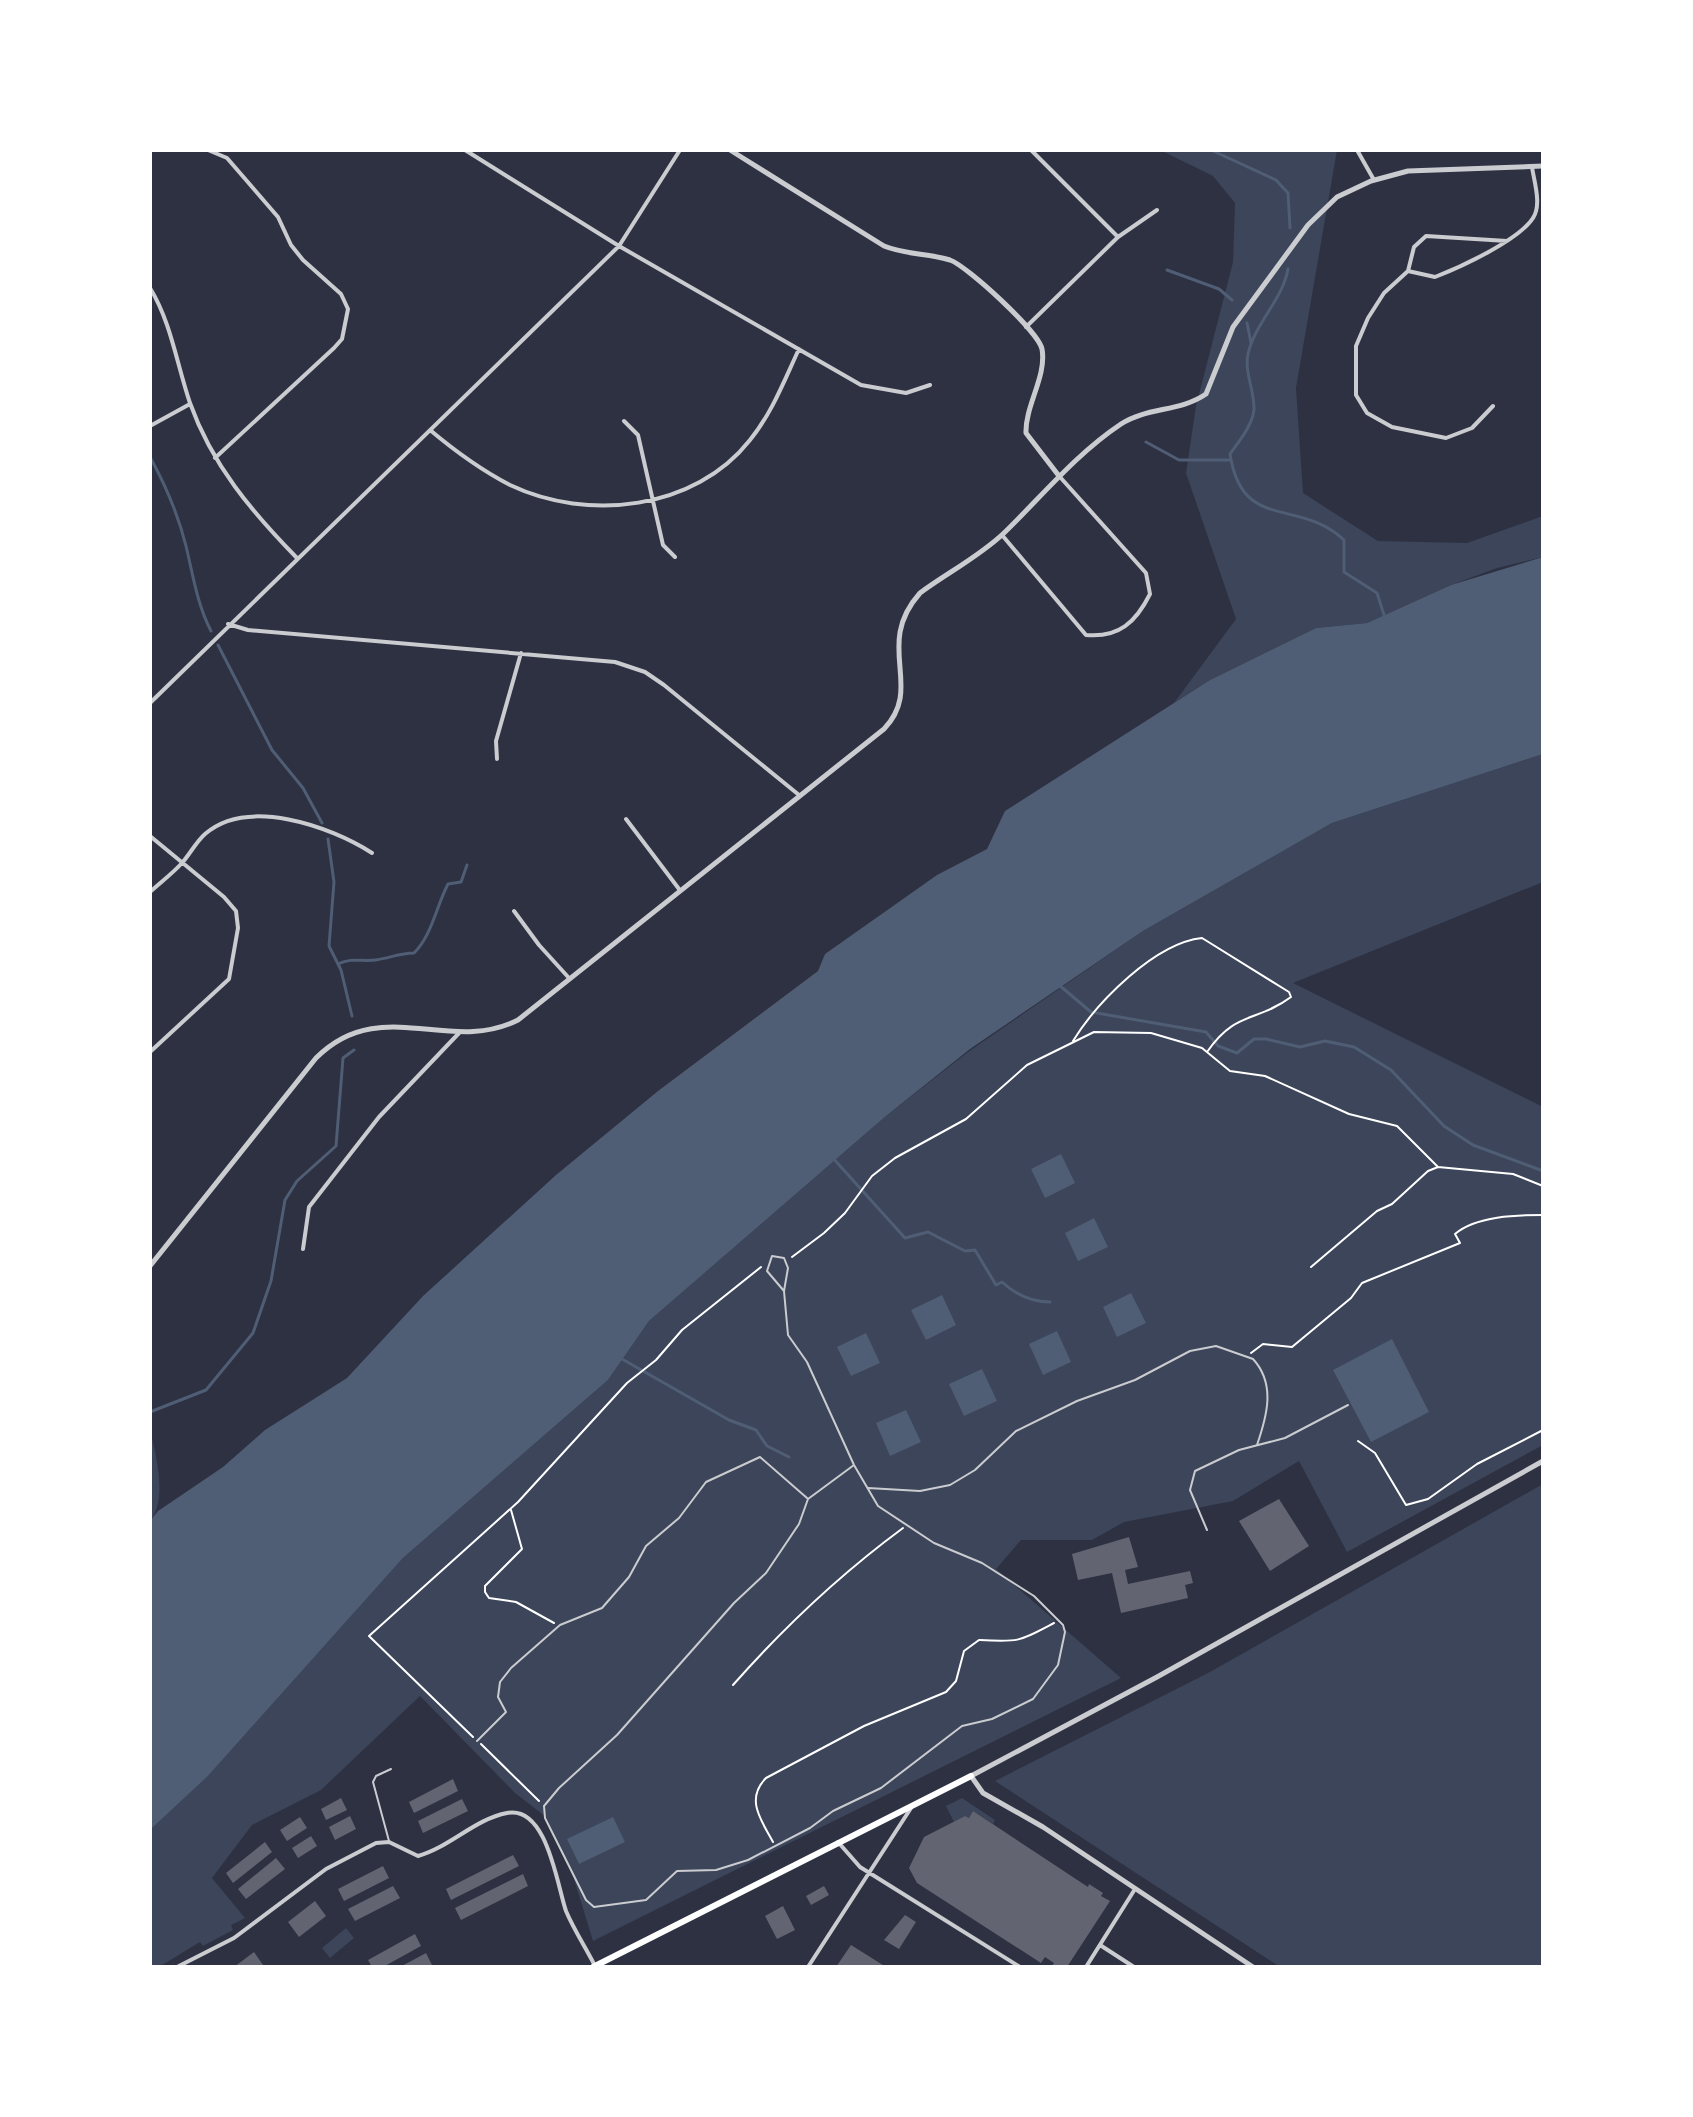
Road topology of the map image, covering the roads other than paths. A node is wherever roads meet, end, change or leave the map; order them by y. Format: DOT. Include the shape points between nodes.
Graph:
graph roads {
  1 [pos="208,150"];
  2 [pos="465,150"];
  3 [pos="680,150"];
  4 [pos="730,150"];
  5 [pos="1031,150"];
  6 [pos="1357,150"];
  7 [pos="1543,166"];
  8 [pos="1532,167"];
  9 [pos="1374,180"];
  10 [pos="1157,210"];
  11 [pos="1118,237"];
  12 [pos="1507,241"];
  13 [pos="619,246"];
  14 [pos="1408,271"];
  15 [pos="150,288"];
  16 [pos="1026,327"];
  17 [pos="799,349"];
  18 [pos="930,385"];
  19 [pos="190,404"];
  20 [pos="1493,406"];
  21 [pos="624,421"];
  22 [pos="150,426"];
  23 [pos="430,430"];
  24 [pos="215,458"];
  25 [pos="1059,476"];
  26 [pos="654,500"];
  27 [pos="1002,535"];
  28 [pos="675,557"];
  29 [pos="297,558"];
  30 [pos="228,624"];
  31 [pos="521,653"];
  32 [pos="150,703"];
  33 [pos="497,759"];
  34 [pos="799,795"];
  35 [pos="626,819"];
  36 [pos="150,836"];
  37 [pos="372,853"];
  38 [pos="181,864"];
  39 [pos="679,889"];
  40 [pos="150,892"];
  41 [pos="514,911"];
  42 [pos="569,978"];
  43 [pos="460,1031"];
  44 [pos="150,1052"];
  45 [pos="303,1249"];
  46 [pos="150,1266"];
  47 [pos="784,1291"];
  48 [pos="1348,1405"];
  49 [pos="1257,1445"];
  50 [pos="1543,1461"];
  51 [pos="854,1465"];
  52 [pos="866,1487"];
  53 [pos="808,1499"];
  54 [pos="1207,1530"];
  55 [pos="477,1741"];
  56 [pos="391,1769"];
  57 [pos="971,1776"];
  58 [pos="914,1803"];
  59 [pos="389,1842"];
  60 [pos="838,1842"];
  61 [pos="870,1871"];
  62 [pos="1135,1889"];
  63 [pos="1100,1945"];
  64 [pos="594,1966"];
  65 [pos="177,1967"];
  66 [pos="808,1967"];
  67 [pos="1020,1967"];
  68 [pos="1086,1967"];
  69 [pos="1134,1967"];
  70 [pos="1253,1967"];
  1 -- 24 [label="street" via="227,158 278,217 291,245 341,294 348,309 342,339 334,348"];
  2 -- 13 [label="street"];
  3 -- 13 [label="street"];
  4 -- 16 [label="street" via="884,246 958,264"];
  5 -- 11 [label="street"];
  6 -- 9 [label="street"];
  7 -- 8 [label="street"];
  8 -- 9 [label="street" via="1425,170"];
  8 -- 12 [label="street" via="1537,206 1533,218"];
  9 -- 25 [label="street" via="1337,197 1308,225 1233,327 1206,394 1132,418"];
  10 -- 11 [label="street"];
  11 -- 16 [label="street"];
  12 -- 14 [label="street" via="1435,277"];
  12 -- 14 [label="street" via="1426,236 1414,247"];
  13 -- 17 [label="street"];
  13 -- 23 [label="street"];
  14 -- 20 [label="street" via="1384,293 1356,346 1356,395 1367,413 1392,427 1446,438 1472,428"];
  15 -- 19 [label="street"];
  16 -- 25 [label="street" via="1040,342 1043,357 1026,433"];
  17 -- 18 [label="street" via="878,390 906,393"];
  17 -- 26 [label="street" via="770,412 749,442 702,481"];
  19 -- 22 [label="street"];
  19 -- 24 [label="street"];
  21 -- 26 [label="street" via="638,435"];
  23 -- 26 [label="street" via="461,456 542,497 611,505"];
  23 -- 29 [label="street"];
  24 -- 29 [label="street" via="255,515"];
  25 -- 27 [label="street"];
  25 -- 27 [label="street" via="1146,573 1150,594 1126,628 1086,635"];
  26 -- 28 [label="street" via="663,545"];
  27 -- 34 [label="street" via="910,604 898,631 898,711 884,729"];
  29 -- 30 [label="street"];
  30 -- 31 [label="street" via="248,630"];
  30 -- 32 [label="street"];
  31 -- 33 [label="street" via="496,741"];
  31 -- 34 [label="street" via="588,658 645,672"];
  34 -- 39 [label="street"];
  35 -- 39 [label="street"];
  36 -- 38 [label="street"];
  37 -- 38 [label="street" via="348,838 251,814 230,818 204,834"];
  38 -- 40 [label="street"];
  38 -- 44 [label="street" via="236,911 234,965 229,979"];
  39 -- 42 [label="street"];
  41 -- 42 [label="street"];
  42 -- 43 [label="street" via="518,1020 503,1027"];
  43 -- 45 [label="street" via="379,1117 309,1207"];
  43 -- 46 [label="street" via="375,1026 347,1034 325,1050"];
  47 -- 47 [label="lane" via="785,1260 772,1256 766,1265"];
  47 -- 51 [label="lane" via="788,1335 807,1362"];
  48 -- 49 [label="lane" via="1285,1438"];
  49 -- 52 [label="lane" via="1268,1386 1259,1366 1247,1356 1216,1346 1190,1351 1016,1431 975,1470 950,1485 920,1491"];
  49 -- 54 [label="lane" via="1195,1471 1190,1490"];
  50 -- 57 [label="street"];
  51 -- 52 [label="lane"];
  51 -- 53 [label="lane"];
  52 -- 53 [label="lane" via="878,1506 934,1543 1021,1587 1058,1621 1065,1632 1058,1665 1033,1699 992,1719 962,1726 881,1788 748,1860 716,1870 677,1871 646,1900 598,1908 586,1900 544,1806 766,1573 799,1524"];
  53 -- 55 [label="lane" via="763,1458 706,1482 679,1518 646,1546 629,1577 602,1608 560,1625 500,1682 498,1697 506,1712"];
  56 -- 59 [label="lane" via="373,1782"];
  57 -- 58 [label="main road"];
  57 -- 62 [label="street" via="983,1793"];
  58 -- 60 [label="main road"];
  58 -- 61 [label="street"];
  59 -- 64 [label="street" via="418,1856 437,1851 499,1815 526,1815 537,1826 566,1911"];
  59 -- 65 [label="street" via="376,1843 326,1869 234,1938"];
  60 -- 61 [label="street"];
  60 -- 64 [label="main road"];
  61 -- 66 [label="street"];
  61 -- 67 [label="street"];
  62 -- 63 [label="street"];
  62 -- 70 [label="street"];
  63 -- 68 [label="street"];
  63 -- 69 [label="street"];
}
